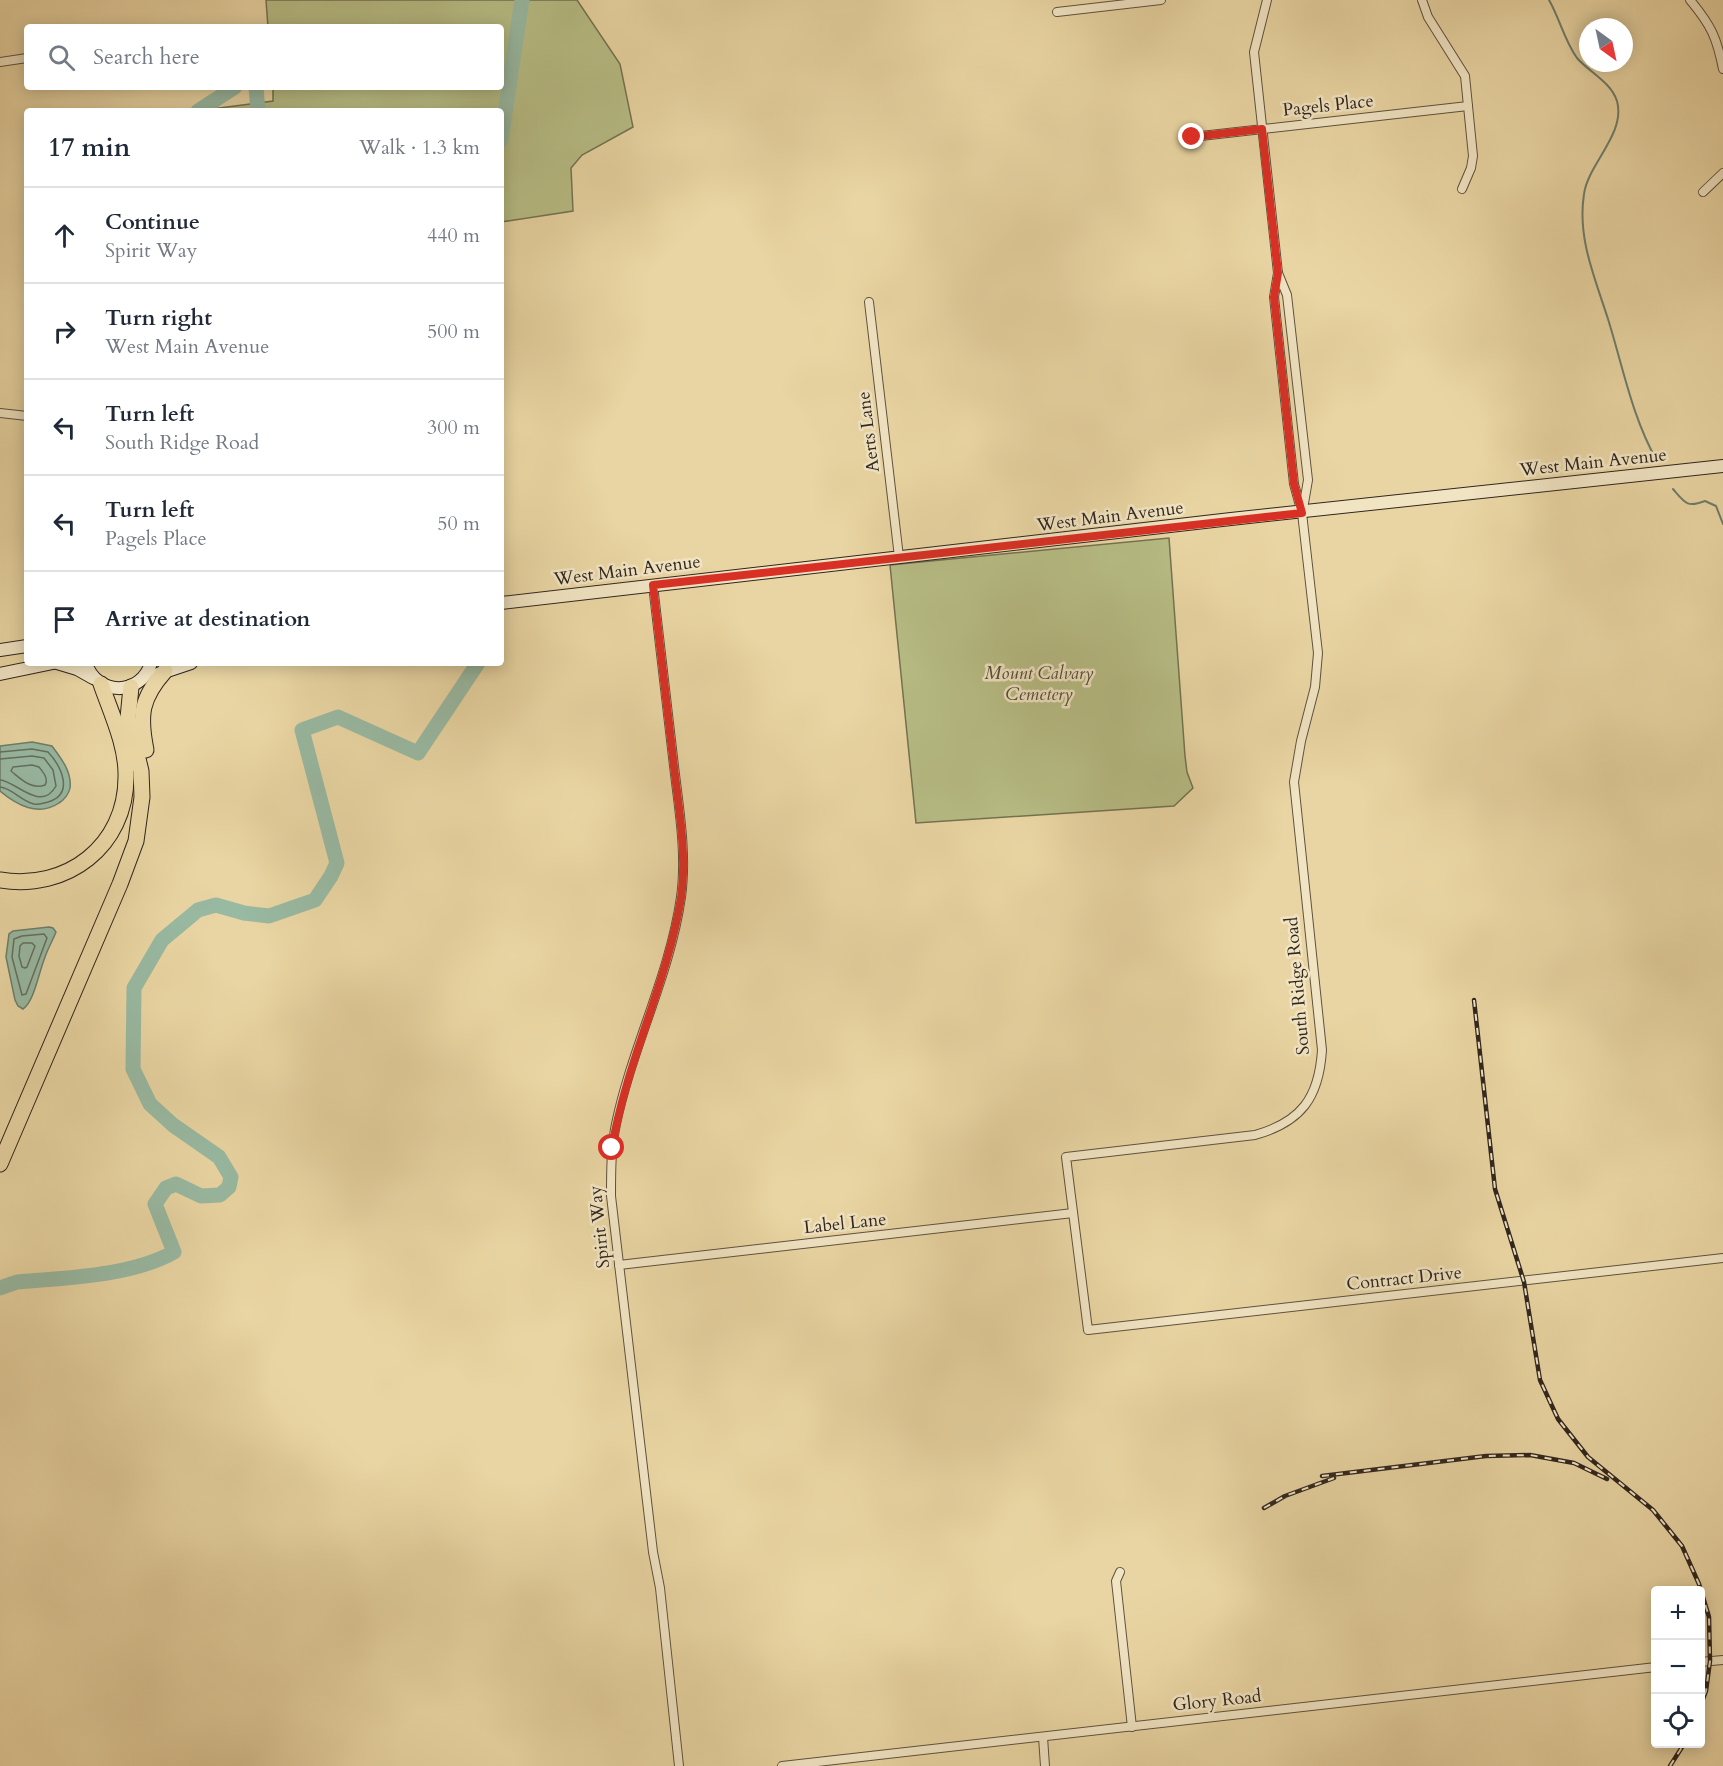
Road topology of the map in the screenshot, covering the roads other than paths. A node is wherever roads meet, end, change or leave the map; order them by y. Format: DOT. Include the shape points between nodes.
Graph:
graph roads {
  1 [pos="1161,0"];
  2 [pos="1267,0"];
  3 [pos="1422,0"];
  4 [pos="1690,0"];
  5 [pos="1057,12"];
  6 [pos="24,58"];
  7 [pos="0,62"];
  8 [pos="1723,69"];
  9 [pos="1468,106"];
  10 [pos="1262,129"];
  11 [pos="1192,137"];
  12 [pos="1723,173"];
  13 [pos="1462,189"];
  14 [pos="1703,192"];
  15 [pos="1278,273"];
  16 [pos="869,302"];
  17 [pos="0,413"];
  18 [pos="24,416"];
  19 [pos="1723,466"];
  20 [pos="1302,513"];
  21 [pos="899,557"];
  22 [pos="653,585"];
  23 [pos="504,603"];
  24 [pos="24,646"];
  25 [pos="0,650"];
  26 [pos="40,666"];
  27 [pos="66,666"];
  28 [pos="88,666"];
  29 [pos="149,666"];
  30 [pos="181,666"];
  31 [pos="165,671"];
  32 [pos="0,674"];
  33 [pos="98,681"];
  34 [pos="133,686"];
  35 [pos="142,797"];
  36 [pos="0,880"];
  37 [pos="0,1164"];
  38 [pos="1073,1214"];
  39 [pos="1723,1258"];
  40 [pos="620,1265"];
  41 [pos="1088,1330"];
  42 [pos="1120,1572"];
  43 [pos="1723,1660"];
  44 [pos="1705,1662"];
  45 [pos="1651,1668"];
  46 [pos="1132,1727"];
  47 [pos="1043,1737"];
  48 [pos="679,1766"];
  49 [pos="782,1766"];
  50 [pos="1045,1766"];
  1 -- 5 [label="street"];
  2 -- 10 [label="street, South Ridge Road" via="1254,52"];
  3 -- 9 [label="street" via="1465,76"];
  4 -- 8 [label="street" via="1712,28"];
  6 -- 7 [label="street"];
  9 -- 10 [label="street, Pagels Place"];
  9 -- 13 [label="street" via="1473,156"];
  10 -- 11 [label="street, Pagels Place"];
  10 -- 15 [label="street, South Ridge Road"];
  12 -- 14 [label="street"];
  15 -- 20 [label="street, South Ridge Road" via="1274,297 1294,484"];
  15 -- 20 [label="street, South Ridge Road" via="1287,295 1308,480"];
  16 -- 21 [label="street, Aerts Lane"];
  17 -- 18 [label="street"];
  19 -- 20 [label="main road, West Main Avenue"];
  20 -- 21 [label="main road, West Main Avenue"];
  20 -- 38 [label="street, South Ridge Road" via="1318,653 1315,687 1294,782 1322,1050 1321,1072 1313,1093 1297,1115 1275,1130 1255,1136 1066,1157"];
  21 -- 22 [label="main road, West Main Avenue"];
  22 -- 23 [label="main road, West Main Avenue"];
  22 -- 40 [label="street, Spirit Way" via="683,861 671,949 621,1102 614,1137 611,1196"];
  24 -- 25 [label="main road"];
  26 -- 32 [label="main road"];
  27 -- 33 [label="main road"];
  28 -- 33 [label="main road"];
  29 -- 34 [label="main road"];
  30 -- 31 [label="main road"];
  31 -- 34 [label="main road"];
  31 -- 35 [label="highway" via="152,685 142,710 148,771"];
  33 -- 34 [label="main road" via="111,688"];
  33 -- 36 [label="highway" via="125,761 124,799 115,824 98,850 79,866 38,881"];
  34 -- 35 [label="highway" via="128,718 141,771"];
  35 -- 37 [label="highway" via="129,863"];
  38 -- 40 [label="street, Label Lane"];
  38 -- 41 [label="street, South Ridge Road"];
  39 -- 41 [label="street, Contract Drive"];
  40 -- 48 [label="street, Spirit Way"];
  42 -- 46 [label="street" via="1116,1581"];
  43 -- 44 [label="street"];
  45 -- 46 [label="street, Glory Road"];
  46 -- 47 [label="street, Glory Road"];
  47 -- 49 [label="street, Glory Road"];
  47 -- 50 [label="street"];
}
